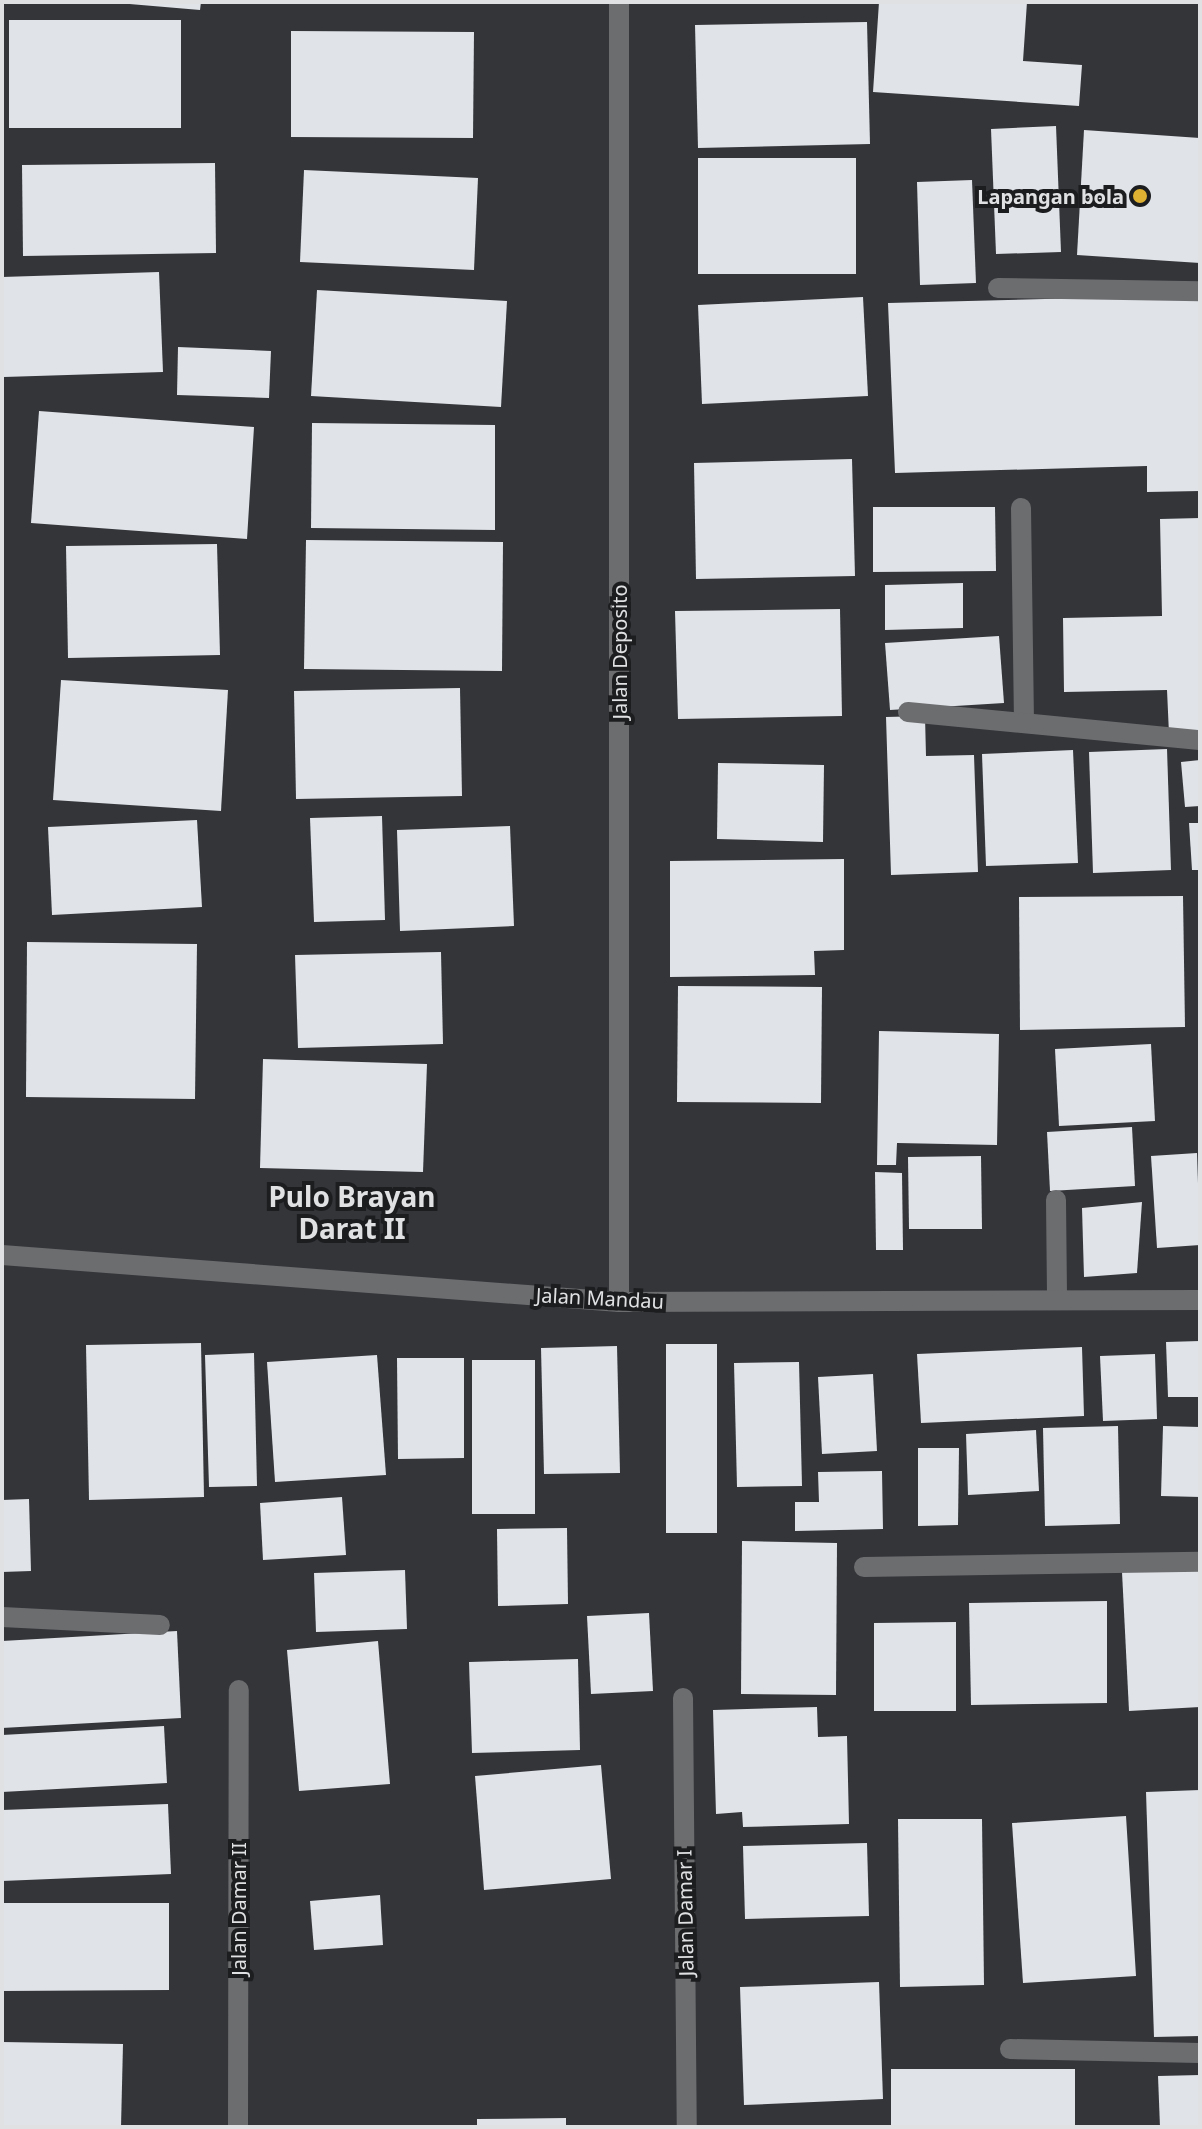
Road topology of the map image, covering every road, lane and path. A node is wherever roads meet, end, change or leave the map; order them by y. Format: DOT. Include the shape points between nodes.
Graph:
graph roads {
  1 [pos="619,2"];
  2 [pos="998,288"];
  3 [pos="1200,291"];
  4 [pos="1021,508"];
  5 [pos="908,712"];
  6 [pos="1024,723"];
  7 [pos="1200,740"];
  8 [pos="1056,1200"];
  9 [pos="2,1255"];
  10 [pos="1057,1300"];
  11 [pos="1200,1300"];
  12 [pos="619,1302"];
  13 [pos="1200,1562"];
  14 [pos="864,1567"];
  15 [pos="2,1617"];
  16 [pos="160,1625"];
  17 [pos="239,1690"];
  18 [pos="683,1698"];
  19 [pos="1010,2049"];
  20 [pos="1200,2053"];
  21 [pos="238,2127"];
  22 [pos="687,2127"];
  1 -- 12 [label="street, Jalan Deposito"];
  2 -- 3 [label="street"];
  4 -- 6 [label="street"];
  5 -- 6 [label="street"];
  6 -- 7 [label="street"];
  8 -- 10 [label="street"];
  9 -- 12 [label="street, Jalan Mandau"];
  10 -- 11 [label="street, Jalan Mandau"];
  10 -- 12 [label="street, Jalan Mandau"];
  13 -- 14 [label="street"];
  15 -- 16 [label="street"];
  17 -- 21 [label="street, Jalan Damar II"];
  18 -- 22 [label="street, Jalan Damar I"];
  19 -- 20 [label="street"];
}
